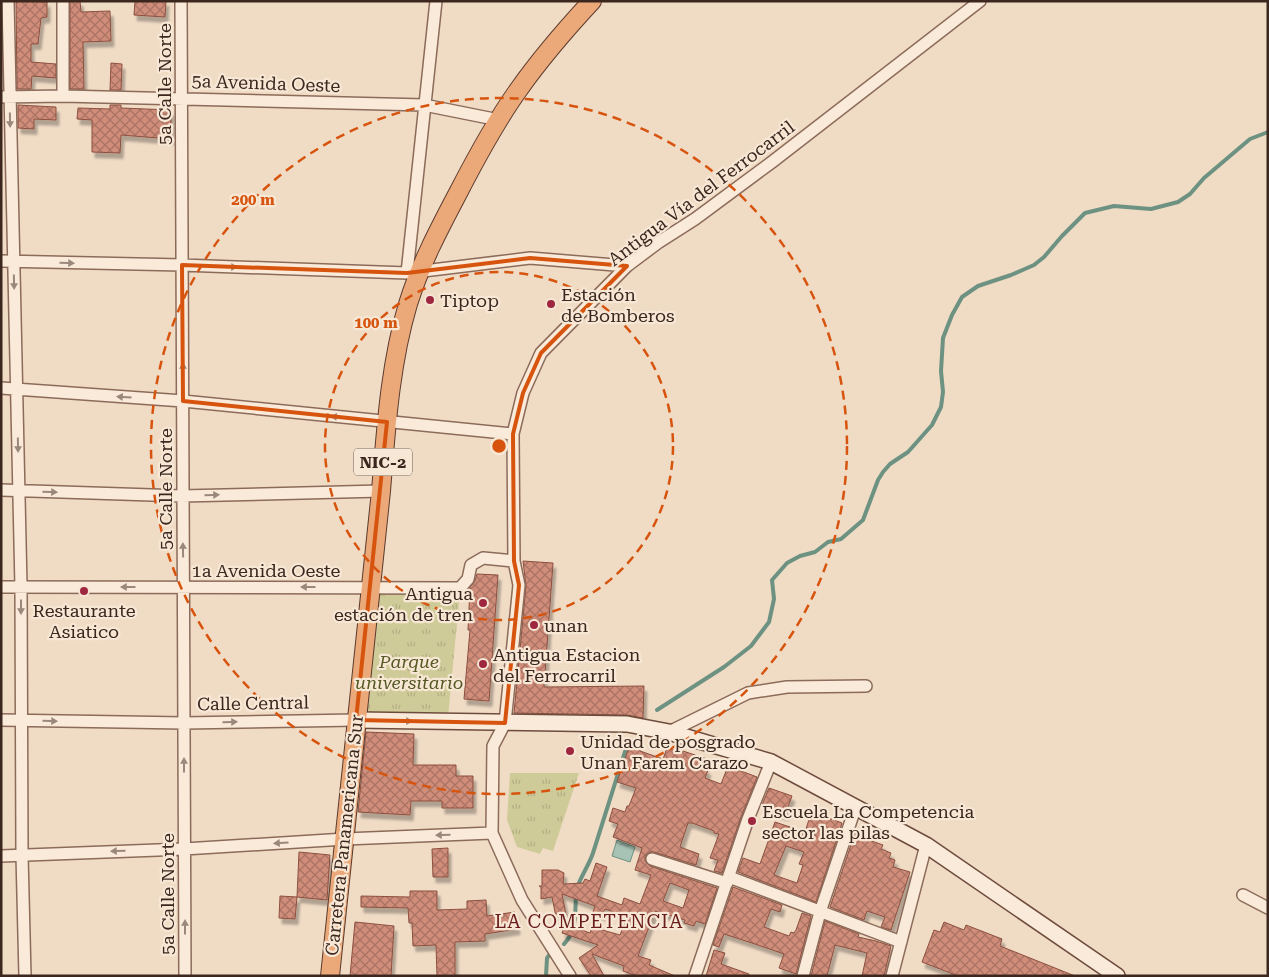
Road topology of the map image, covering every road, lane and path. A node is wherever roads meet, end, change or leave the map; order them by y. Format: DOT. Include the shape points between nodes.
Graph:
graph roads {
  1 [pos="8,1"];
  2 [pos="62,1"];
  3 [pos="181,1"];
  4 [pos="436,1"];
  5 [pos="592,1"];
  6 [pos="980,1"];
  7 [pos="63,96"];
  8 [pos="5,97"];
  9 [pos="182,99"];
  10 [pos="424,105"];
  11 [pos="499,120"];
  12 [pos="1,261"];
  13 [pos="14,262"];
  14 [pos="182,265"];
  15 [pos="627,266"];
  16 [pos="413,272"];
  17 [pos="1,388"];
  18 [pos="17,389"];
  19 [pos="183,401"];
  20 [pos="386,422"];
  21 [pos="513,434"];
  22 [pos="1,490"];
  23 [pos="18,491"];
  24 [pos="381,491"];
  25 [pos="182,496"];
  26 [pos="514,561"];
  27 [pos="1,586"];
  28 [pos="21,587"];
  29 [pos="183,587"];
  30 [pos="370,587"];
  31 [pos="866,686"];
  32 [pos="1,720"];
  33 [pos="22,720"];
  34 [pos="356,720"];
  35 [pos="184,723"];
  36 [pos="505,723"];
  37 [pos="669,732"];
  38 [pos="771,762"];
  39 [pos="856,806"];
  40 [pos="492,833"];
  41 [pos="345,839"];
  42 [pos="926,845"];
  43 [pos="184,849"];
  44 [pos="22,855"];
  45 [pos="1,856"];
  46 [pos="652,859"];
  47 [pos="728,880"];
  48 [pos="1243,895"];
  49 [pos="1268,908"];
  50 [pos="820,912"];
  51 [pos="901,942"];
  52 [pos="25,976"];
  53 [pos="185,976"];
  54 [pos="330,976"];
  55 [pos="570,976"];
  56 [pos="695,976"];
  57 [pos="803,976"];
  58 [pos="892,976"];
  59 [pos="1117,976"];
  1 -- 8 [label="street"];
  2 -- 7 [label="street"];
  3 -- 9 [label="street, 5a Calle Norte"];
  4 -- 10 [label="street"];
  5 -- 11 [label="highway, Carretera Panamericana Sur / NIC-2" via="542,58"];
  6 -- 15 [label="street, Antigua Vía del Ferrocarril" via="772,162"];
  7 -- 8 [label="street, 5a Avenida Oeste"];
  7 -- 9 [label="street, 5a Avenida Oeste"];
  8 -- 13 [label="street, one-way"];
  9 -- 10 [label="street, 5a Avenida Oeste"];
  9 -- 14 [label="street, 5a Calle Norte"];
  10 -- 11 [label="street, 5a Avenida Oeste"];
  10 -- 16 [label="street"];
  11 -- 16 [label="highway, Carretera Panamericana Sur / NIC-2"];
  12 -- 13 [label="street"];
  13 -- 14 [label="street, one-way"];
  13 -- 18 [label="street, one-way"];
  14 -- 16 [label="street, one-way"];
  19 -- 14 [label="street, 5a Calle Norte, one-way"];
  15 -- 16 [label="street" via="530,258"];
  15 -- 21 [label="street, Antigua Vía del Ferrocarril" via="541,353 523,393"];
  16 -- 20 [label="highway, Carretera Panamericana Sur / NIC-2"];
  17 -- 18 [label="street"];
  19 -- 18 [label="street, one-way"];
  18 -- 23 [label="street, one-way"];
  20 -- 19 [label="street, one-way"];
  19 -- 25 [label="street, 5a Calle Norte"];
  20 -- 21 [label="street"];
  20 -- 24 [label="highway, Carretera Panamericana Sur / NIC-2"];
  21 -- 26 [label="street, Antigua Vía del Ferrocarril"];
  22 -- 23 [label="street"];
  23 -- 25 [label="street, one-way"];
  23 -- 28 [label="street"];
  25 -- 24 [label="street, one-way"];
  24 -- 30 [label="highway, Carretera Panamericana Sur / NIC-2"];
  29 -- 25 [label="street, 5a Calle Norte, one-way"];
  26 -- 30 [label="street, 1a Avenida Oeste" via="483,558 470,565 468,579 460,588"];
  26 -- 36 [label="street, Antigua Vía del Ferrocarril" via="519,585"];
  27 -- 28 [label="street, 1a Avenida Oeste"];
  29 -- 28 [label="street, 1a Avenida Oeste, one-way"];
  28 -- 33 [label="street, one-way"];
  30 -- 29 [label="street, 1a Avenida Oeste, one-way"];
  29 -- 35 [label="street, 5a Calle Norte"];
  30 -- 34 [label="highway, Carretera Panamericana Sur / NIC-2"];
  31 -- 37 [label="street" via="787,687 748,693"];
  32 -- 33 [label="street, Calle Central"];
  33 -- 35 [label="street, Calle Central, one-way"];
  33 -- 44 [label="street"];
  35 -- 34 [label="street, Calle Central, one-way"];
  34 -- 36 [label="main road, Calle Central, one-way"];
  34 -- 41 [label="highway, Carretera Panamericana Sur / NIC-2"];
  43 -- 35 [label="street, 5a Calle Norte, one-way"];
  36 -- 37 [label="main road, Calle Central" via="627,724"];
  36 -- 40 [label="street, Antigua Vía del Ferrocarril" via="493,746"];
  37 -- 38 [label="main road, Calle Central"];
  38 -- 39 [label="main road, Calle Central"];
  38 -- 47 [label="street"];
  39 -- 42 [label="main road, Calle Central"];
  39 -- 50 [label="street"];
  40 -- 41 [label="street, one-way"];
  40 -- 55 [label="street, Antigua Vía del Ferrocarril" via="522,900"];
  41 -- 43 [label="street, one-way"];
  41 -- 54 [label="highway, Carretera Panamericana Sur / NIC-2"];
  42 -- 51 [label="street"];
  42 -- 59 [label="main road, Calle Central"];
  43 -- 44 [label="street, one-way"];
  53 -- 43 [label="street, 5a Calle Norte, one-way"];
  44 -- 45 [label="street"];
  44 -- 52 [label="street"];
  46 -- 47 [label="street"];
  47 -- 50 [label="street"];
  47 -- 56 [label="street"];
  48 -- 49 [label="street"];
  50 -- 51 [label="street"];
  50 -- 57 [label="street"];
  51 -- 58 [label="street"];
}
